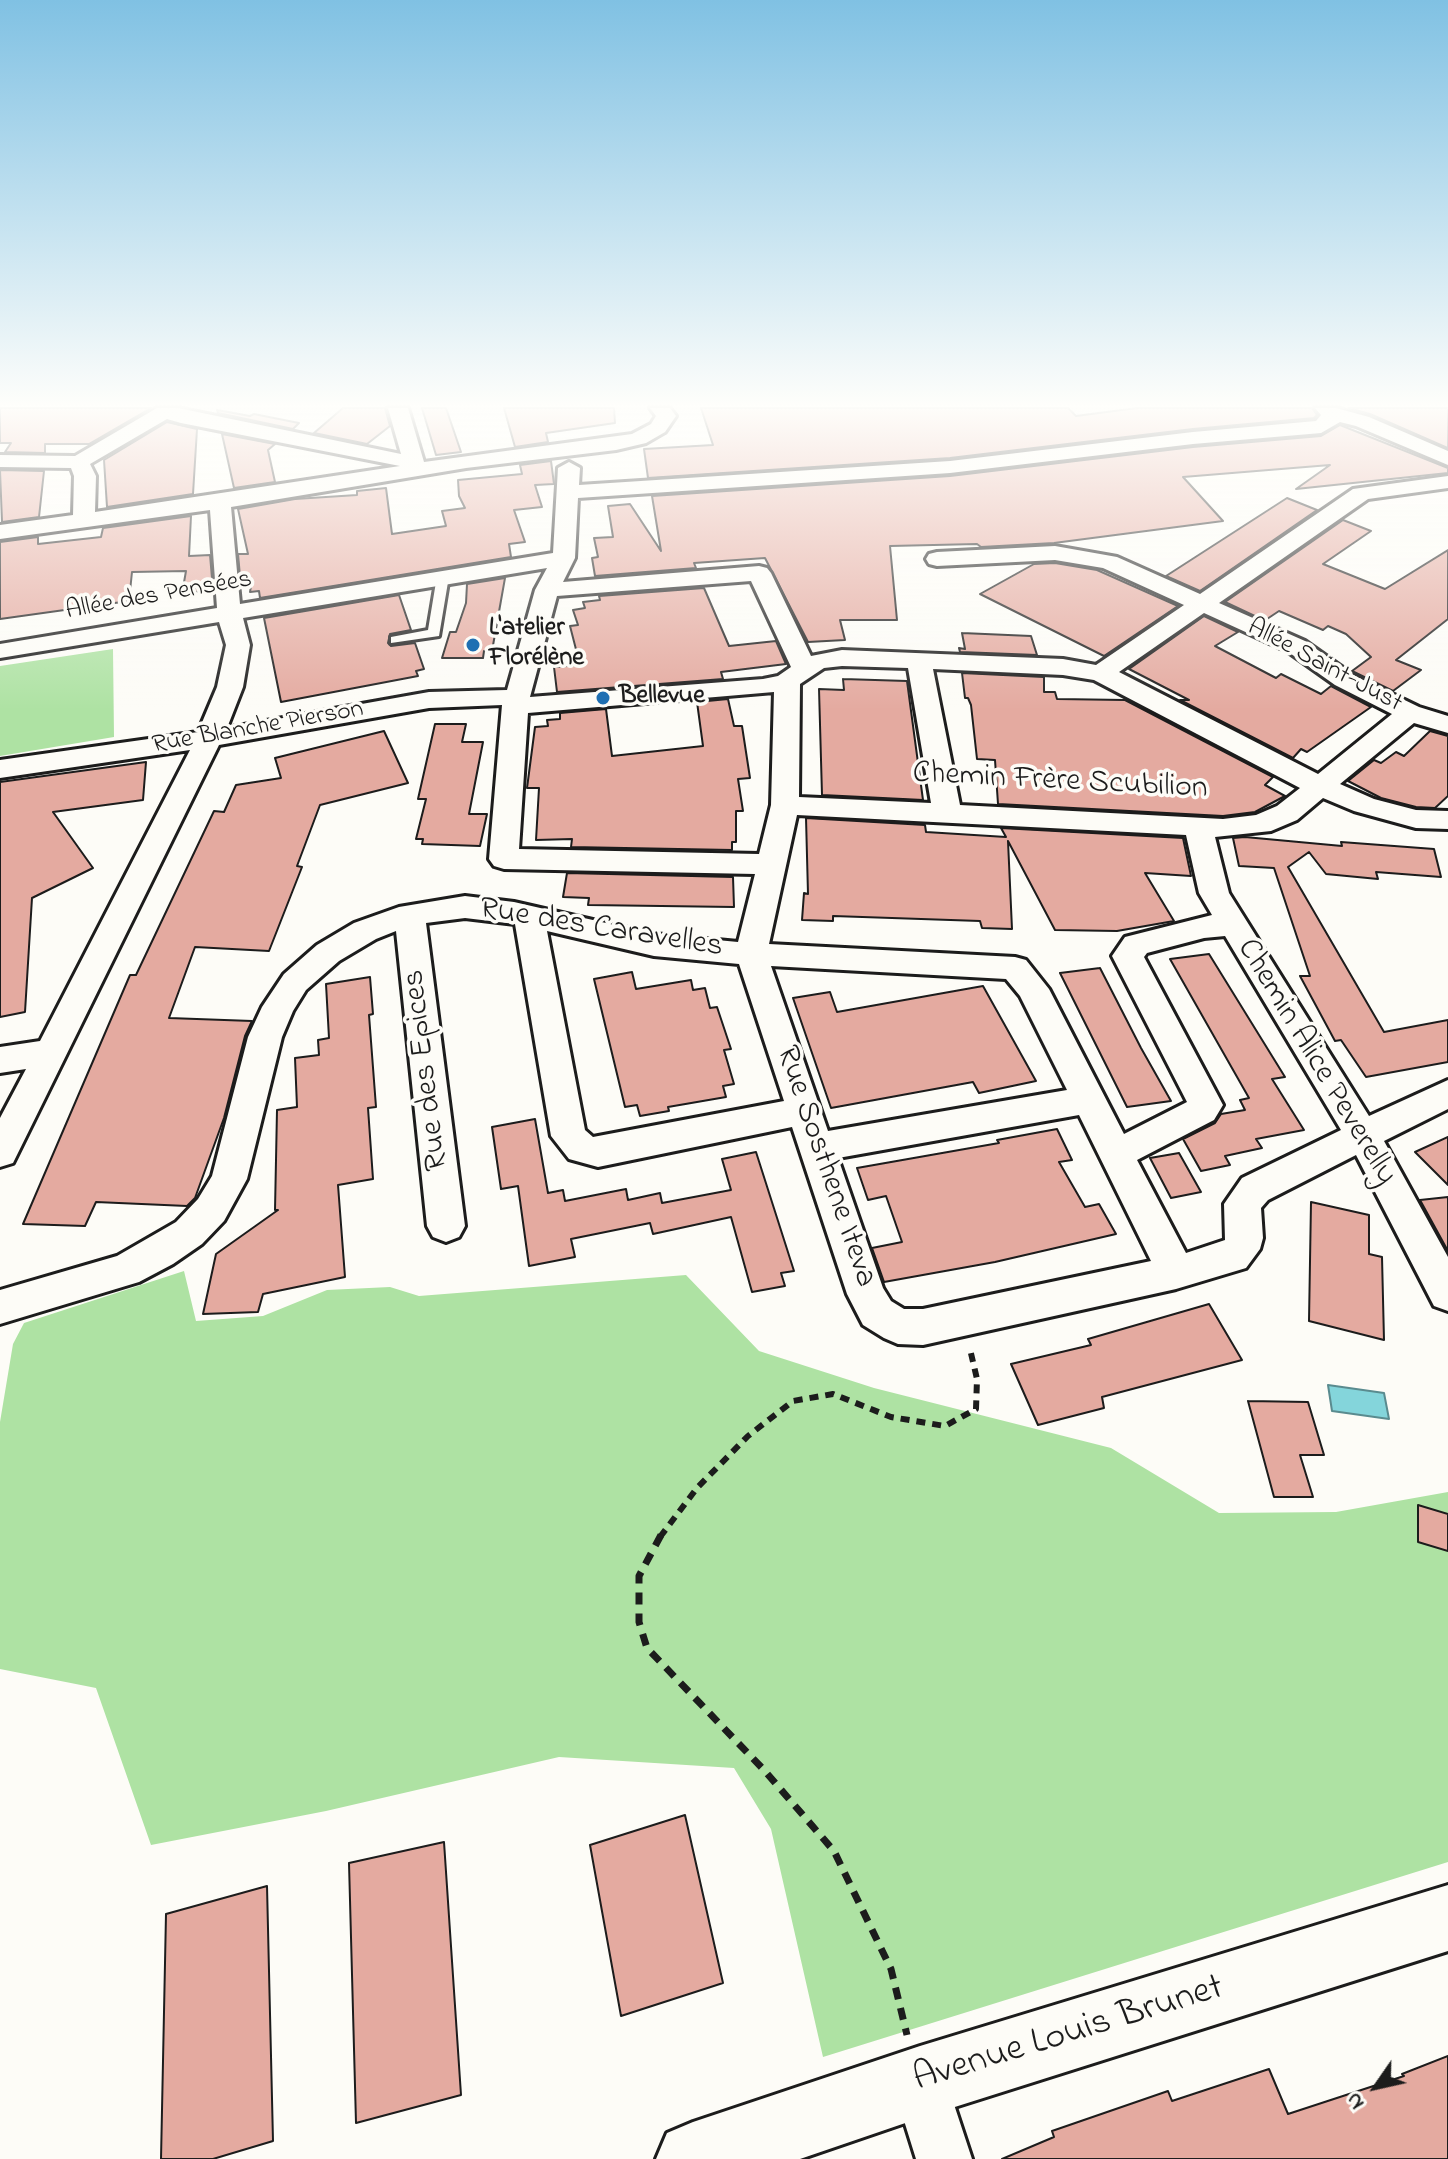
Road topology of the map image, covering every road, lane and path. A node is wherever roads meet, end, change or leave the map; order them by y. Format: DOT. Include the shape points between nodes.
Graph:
graph roads {
  1 [pos="84,509"];
  2 [pos="172,509"];
  3 [pos="221,509"];
  4 [pos="568,509"];
  5 [pos="1340,509"];
  6 [pos="84,521"];
  7 [pos="0,532"];
  8 [pos="564,558"];
  9 [pos="937,559"];
  10 [pos="443,576"];
  11 [pos="547,590"];
  12 [pos="1201,604"];
  13 [pos="229,613"];
  14 [pos="396,640"];
  15 [pos="0,651"];
  16 [pos="919,662"];
  17 [pos="1101,673"];
  18 [pos="796,675"];
  19 [pos="516,702"];
  20 [pos="1410,713"];
  21 [pos="1448,725"];
  22 [pos="209,739"];
  23 [pos="0,769"];
  24 [pos="1319,786"];
  25 [pos="785,805"];
  26 [pos="947,812"];
  27 [pos="1448,820"];
  28 [pos="1198,826"];
  29 [pos="770,864"];
  30 [pos="410,915"];
  31 [pos="529,917"];
  32 [pos="1232,924"];
  33 [pos="751,954"];
  34 [pos="51,1052"];
  35 [pos="0,1060"];
  36 [pos="1448,1093"];
  37 [pos="1091,1099"];
  38 [pos="804,1111"];
  39 [pos="1362,1134"];
  40 [pos="816,1147"];
  41 [pos="0,1153"];
  42 [pos="1118,1153"];
  43 [pos="446,1226"];
  44 [pos="1176,1272"];
  45 [pos="1448,1294"];
  46 [pos="0,1307"];
  47 [pos="963,1317"];
  48 [pos="1448,1918"];
  49 [pos="920,2082"];
  50 [pos="693,2159"];
  51 [pos="944,2159"];
  1 -- 6 [label="street"];
  2 -- 6 [label="street"];
  3 -- 13 [label="street"];
  4 -- 8 [label="street"];
  5 -- 12 [label="street"];
  6 -- 7 [label="street"];
  8 -- 10 [label="street, Allée des Pensées"];
  8 -- 11 [label="street"];
  9 -- 12 [label="street, Allée Saint-Just" via="1089,556"];
  10 -- 13 [label="street, Allée des Pensées"];
  10 -- 14 [label="lane" via="434,633"];
  11 -- 18 [label="street" via="759,573"];
  11 -- 19 [label="street"];
  12 -- 17 [label="street"];
  12 -- 20 [label="street, Allée Saint-Just" via="1296,646 1344,680"];
  13 -- 15 [label="street, Allée des Pensées"];
  13 -- 22 [label="street" via="238,645 230,687"];
  16 -- 17 [label="street, Rue Blanche Pierson"];
  16 -- 18 [label="street, Rue Blanche Pierson" via="842,658 817,662"];
  16 -- 26 [label="street"];
  17 -- 24 [label="street, Rue Blanche Pierson"];
  18 -- 19 [label="street, Rue Blanche Pierson" via="763,687"];
  18 -- 25 [label="street"];
  19 -- 22 [label="street, Rue Blanche Pierson" via="483,694 429,700"];
  19 -- 29 [label="street" via="504,859"];
  20 -- 21 [label="street, Allée Saint-Just"];
  20 -- 24 [label="street, Chemin Frère Scubilion"];
  22 -- 23 [label="street, Rue Blanche Pierson"];
  22 -- 34 [label="street"];
  24 -- 27 [label="street, Rue Blanche Pierson" via="1391,813"];
  24 -- 28 [label="street, Chemin Frère Scubilion" via="1287,813 1261,824"];
  25 -- 26 [label="street, Chemin Frère Scubilion"];
  25 -- 29 [label="street"];
  26 -- 28 [label="street, Chemin Frère Scubilion"];
  28 -- 32 [label="street, Chemin Alice Peverelly" via="1214,893"];
  29 -- 33 [label="street"];
  30 -- 31 [label="street, Rue des Caravelles" via="465,907"];
  30 -- 43 [label="street, Rue des Epices"];
  30 -- 46 [label="street, Rue des Caravelles" via="365,931 328,953 295,982 265,1037 229,1179 189,1233 126,1270"];
  31 -- 33 [label="street, Rue des Caravelles" via="654,945"];
  31 -- 38 [label="street" via="569,1136 582,1149 598,1153"];
  32 -- 39 [label="street, Chemin Alice Peverelly"];
  32 -- 42 [label="street" via="1136,945 1128,956 1206,1105"];
  33 -- 37 [label="street, Rue des Caravelles" via="1015,968 1033,989"];
  33 -- 38 [label="street, Rue Sosthene Iteva"];
  34 -- 35 [label="street"];
  34 -- 41 [label="street"];
  36 -- 39 [label="street, Rue Sosthene Iteva"];
  37 -- 40 [label="street"];
  37 -- 42 [label="street, Rue des Caravelles"];
  38 -- 40 [label="street, Rue Sosthene Iteva"];
  39 -- 44 [label="street, Rue Sosthene Iteva" via="1248,1196 1240,1214 1244,1238 1233,1256"];
  39 -- 45 [label="street, Chemin Alice Peverelly"];
  40 -- 47 [label="street, Rue Sosthene Iteva" via="877,1313 898,1326 923,1327"];
  42 -- 44 [label="street, Rue des Caravelles"];
  44 -- 47 [label="street, Rue Sosthene Iteva"];
  47 -- 49 [label="path" via="977,1379 976,1409 945,1426 891,1417 833,1394 793,1401 748,1436 697,1488 661,1535 639,1576 639,1622 647,1648 834,1851 891,1969"];
  48 -- 49 [label="street, Avenue Louis Brunet"];
  49 -- 50 [label="street, Avenue Louis Brunet"];
  49 -- 51 [label="street"];
}
